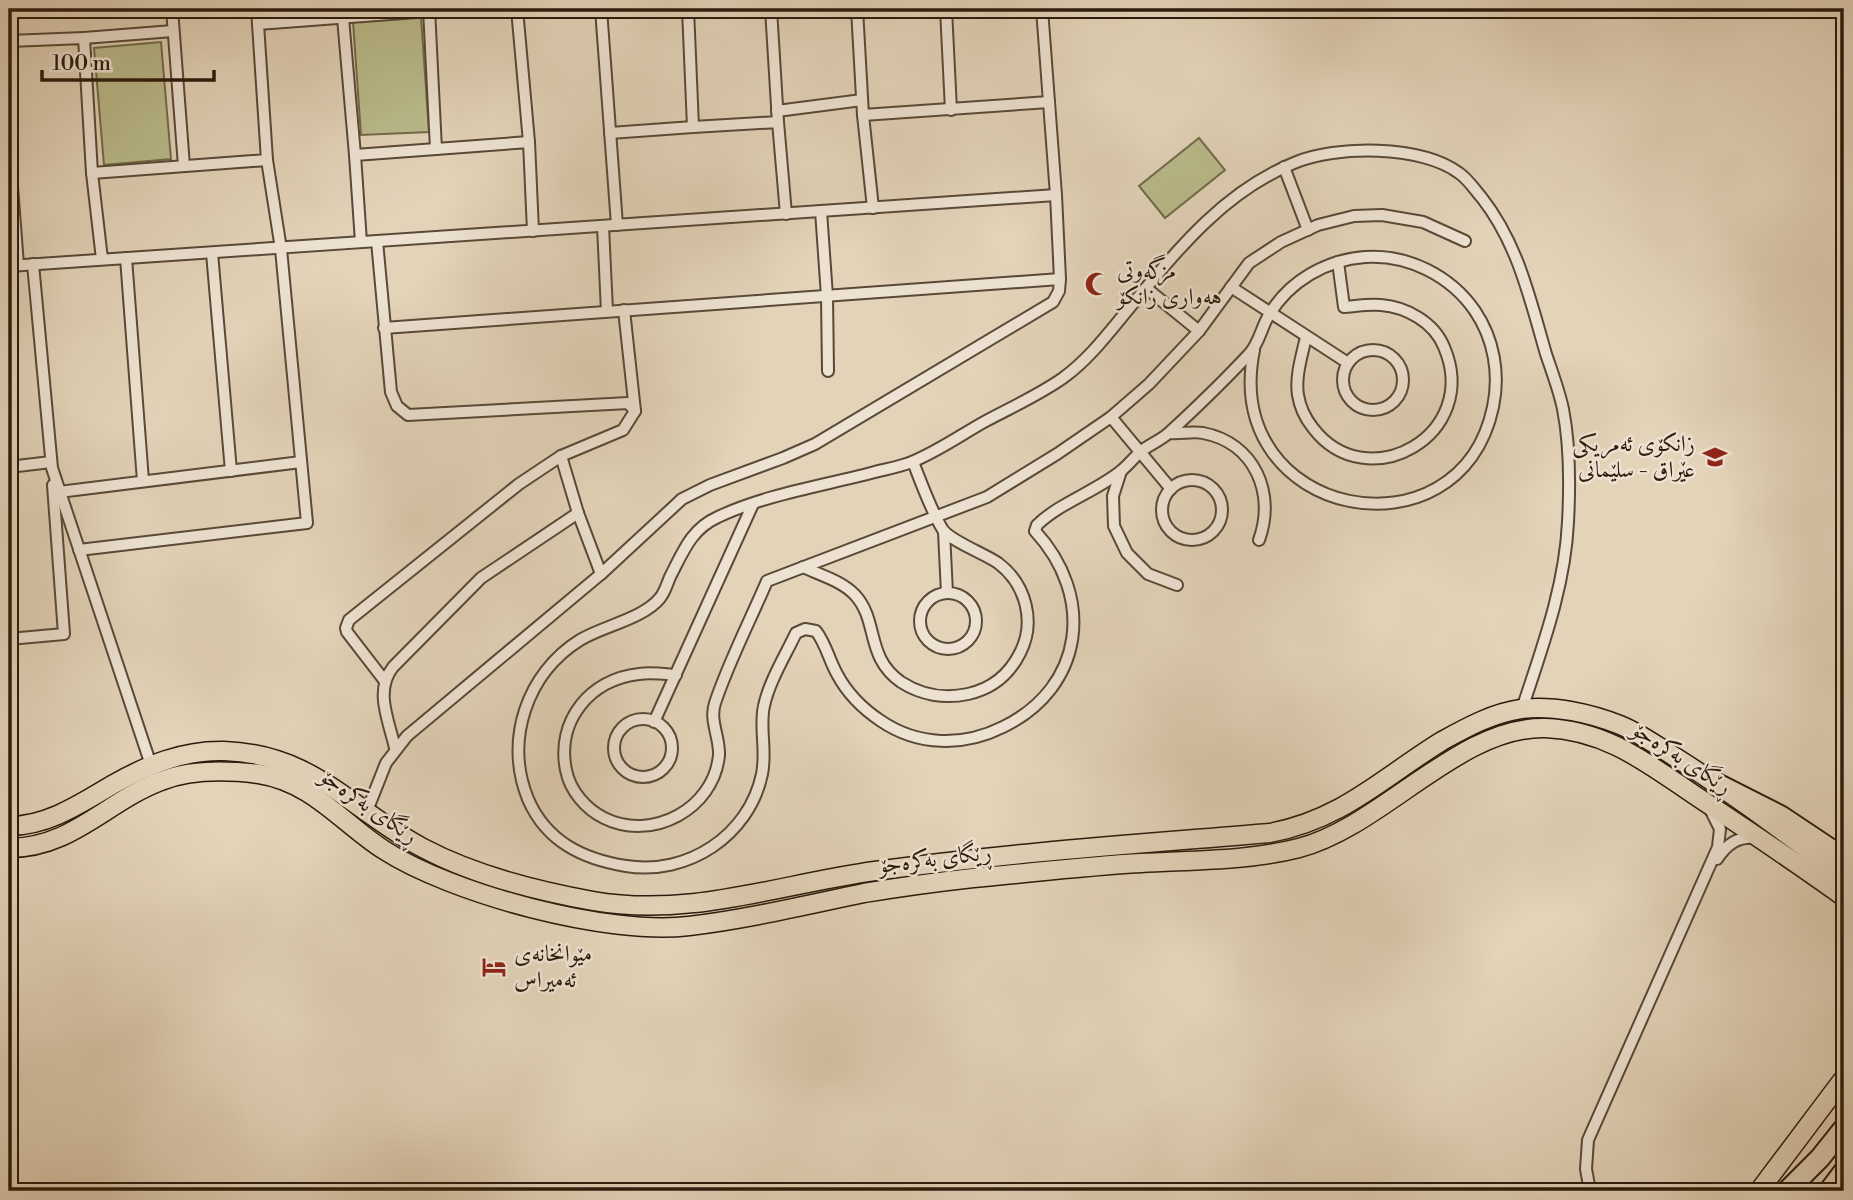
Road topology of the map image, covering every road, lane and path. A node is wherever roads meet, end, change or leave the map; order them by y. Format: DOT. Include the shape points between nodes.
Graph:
graph roads {
  1 [pos="172,9"];
  2 [pos="257,9"];
  3 [pos="517,9"];
  4 [pos="601,9"];
  5 [pos="688,9"];
  6 [pos="771,9"];
  7 [pos="857,9"];
  8 [pos="946,9"];
  9 [pos="1042,9"];
  10 [pos="430,10"];
  11 [pos="343,18"];
  12 [pos="258,24"];
  13 [pos="173,30"];
  14 [pos="84,38"];
  15 [pos="9,41"];
  16 [pos="862,100"];
  17 [pos="1049,102"];
  18 [pos="951,110"];
  19 [pos="863,115"];
  20 [pos="777,117"];
  21 [pos="693,127"];
  22 [pos="610,133"];
  23 [pos="529,142"];
  24 [pos="9,147"];
  25 [pos="436,149"];
  26 [pos="355,155"];
  27 [pos="267,160"];
  28 [pos="184,166"];
  29 [pos="1284,167"];
  30 [pos="92,173"];
  31 [pos="1056,195"];
  32 [pos="873,208"];
  33 [pos="821,211"];
  34 [pos="786,214"];
  35 [pos="617,225"];
  36 [pos="603,226"];
  37 [pos="1308,230"];
  38 [pos="533,231"];
  39 [pos="377,241"];
  40 [pos="1465,241"];
  41 [pos="362,242"];
  42 [pos="281,249"];
  43 [pos="212,253"];
  44 [pos="126,258"];
  45 [pos="102,259"];
  46 [pos="1338,262"];
  47 [pos="33,264"];
  48 [pos="14,265"];
  49 [pos="1060,279"];
  50 [pos="1231,287"];
  51 [pos="1146,288"];
  52 [pos="827,296"];
  53 [pos="624,310"];
  54 [pos="607,311"];
  55 [pos="1269,314"];
  56 [pos="384,328"];
  57 [pos="1199,331"];
  58 [pos="1306,337"];
  59 [pos="1254,350"];
  60 [pos="1348,363"];
  61 [pos="828,371"];
  62 [pos="635,411"];
  63 [pos="1111,417"];
  64 [pos="1170,433"];
  65 [pos="1141,452"];
  66 [pos="561,456"];
  67 [pos="301,462"];
  68 [pos="913,462"];
  69 [pos="51,465"];
  70 [pos="9,467"];
  71 [pos="231,471"];
  72 [pos="1121,471"];
  73 [pos="143,481"];
  74 [pos="1171,489"];
  75 [pos="59,492"];
  76 [pos="753,504"];
  77 [pos="578,513"];
  78 [pos="937,517"];
  79 [pos="944,532"];
  80 [pos="1259,540"];
  81 [pos="79,550"];
  82 [pos="803,567"];
  83 [pos="601,573"];
  84 [pos="1177,585"];
  85 [pos="947,593"];
  86 [pos="9,639"];
  87 [pos="676,675"];
  88 [pos="384,680"];
  89 [pos="1522,709"];
  90 [pos="654,722"];
  91 [pos="1517,731"];
  92 [pos="395,748"];
  93 [pos="259,755"];
  94 [pos="151,765"];
  95 [pos="253,773"];
  96 [pos="1714,782"];
  97 [pos="1705,802"];
  98 [pos="367,811"];
  99 [pos="9,826"];
  100 [pos="1768,842"];
  101 [pos="9,848"];
  102 [pos="1844,858"];
  103 [pos="1712,867"];
  104 [pos="1844,877"];
  105 [pos="1844,897"];
  106 [pos="1844,1078"];
  107 [pos="1844,1128"];
  108 [pos="1844,1171"];
  109 [pos="1590,1191"];
  110 [pos="1759,1191"];
  111 [pos="1787,1191"];
  112 [pos="1829,1191"];
  1 -- 13 [label="street"];
  2 -- 12 [label="street"];
  3 -- 23 [label="street"];
  4 -- 22 [label="street"];
  5 -- 21 [label="street"];
  6 -- 20 [label="street"];
  7 -- 16 [label="street"];
  8 -- 18 [label="street"];
  9 -- 17 [label="street"];
  10 -- 11 [label="street"];
  10 -- 25 [label="street"];
  11 -- 12 [label="street"];
  11 -- 26 [label="street"];
  12 -- 27 [label="street"];
  13 -- 14 [label="street"];
  13 -- 28 [label="street"];
  14 -- 15 [label="street"];
  14 -- 30 [label="street"];
  16 -- 19 [label="street"];
  16 -- 20 [label="street"];
  17 -- 18 [label="street"];
  17 -- 31 [label="street"];
  18 -- 19 [label="street"];
  19 -- 32 [label="street"];
  20 -- 21 [label="street"];
  20 -- 34 [label="street"];
  21 -- 22 [label="street"];
  22 -- 35 [label="street"];
  23 -- 25 [label="street"];
  23 -- 38 [label="street"];
  24 -- 48 [label="street"];
  25 -- 26 [label="street"];
  26 -- 41 [label="street"];
  27 -- 28 [label="street"];
  27 -- 42 [label="street"];
  28 -- 30 [label="street"];
  29 -- 37 [label="street"];
  29 -- 51 [label="street" via="1249,186 1202,223"];
  29 -- 89 [label="street" via="1320,155 1366,151 1411,154 1438,162 1460,173 1475,189 1495,215 1518,262 1562,406 1569,488 1558,595"];
  30 -- 45 [label="street"];
  31 -- 32 [label="street"];
  31 -- 49 [label="street"];
  32 -- 33 [label="street"];
  33 -- 34 [label="street"];
  33 -- 52 [label="street"];
  34 -- 35 [label="street"];
  35 -- 36 [label="street"];
  36 -- 38 [label="street"];
  36 -- 54 [label="street"];
  37 -- 40 [label="street" via="1354,216 1382,215 1423,222"];
  37 -- 50 [label="street" via="1249,263"];
  38 -- 39 [label="street"];
  39 -- 41 [label="street"];
  39 -- 56 [label="street"];
  41 -- 42 [label="street"];
  42 -- 43 [label="street"];
  42 -- 67 [label="street"];
  43 -- 44 [label="street"];
  43 -- 71 [label="street"];
  44 -- 45 [label="street"];
  44 -- 73 [label="street"];
  45 -- 47 [label="street"];
  46 -- 55 [label="street" via="1299,282"];
  46 -- 58 [label="street" via="1344,307 1381,305 1409,312 1443,342 1453,376 1452,397 1436,428 1423,442 1381,457 1338,451 1322,440 1304,417 1297,393"];
  46 -- 59 [label="street" via="1377,257 1414,264 1454,287 1479,317 1493,353 1495,399 1487,429 1462,467 1424,494 1379,505 1341,500 1306,485 1273,453 1258,426 1250,396"];
  47 -- 48 [label="street"];
  47 -- 69 [label="street"];
  49 -- 52 [label="street"];
  49 -- 83 [label="street" via="1057,297 1048,306 830,435 682,499"];
  50 -- 55 [label="street"];
  50 -- 57 [label="street"];
  51 -- 57 [label="street"];
  51 -- 68 [label="street" via="1091,353 1064,377"];
  52 -- 53 [label="street"];
  52 -- 61 [label="street"];
  53 -- 54 [label="street"];
  53 -- 62 [label="street"];
  54 -- 56 [label="street"];
  55 -- 58 [label="street"];
  55 -- 59 [label="street"];
  56 -- 62 [label="street" via="391,393 408,415 628,403"];
  57 -- 63 [label="street"];
  58 -- 60 [label="street"];
  59 -- 64 [label="street"];
  60 -- 60 [label="street" via="1343,382 1351,401 1379,410 1396,400 1403,382 1391,355 1373,349"];
  62 -- 66 [label="street" via="624,430"];
  63 -- 65 [label="street"];
  63 -- 78 [label="street" via="987,497"];
  64 -- 65 [label="street"];
  64 -- 80 [label="street" via="1212,436 1230,443 1252,464 1265,492 1266,522"];
  65 -- 72 [label="street"];
  65 -- 74 [label="street"];
  66 -- 77 [label="street"];
  66 -- 88 [label="street" via="519,484 349,620 347,632"];
  67 -- 71 [label="street"];
  67 -- 81 [label="street" via="307,523"];
  68 -- 76 [label="street"];
  68 -- 78 [label="street"];
  69 -- 70 [label="street"];
  69 -- 75 [label="street"];
  69 -- 86 [label="street" via="64,634"];
  71 -- 73 [label="street"];
  72 -- 76 [label="street" via="1037,525 1035,531 1061,565 1073,622 1062,671 1031,711 985,736 966,740 944,742 904,733 880,721 848,691 823,640 816,631 805,629 796,633 764,703 765,747 758,788 722,842 695,858 663,867 637,868 586,856 544,828 524,787 520,723 529,696 552,663 581,639 626,621 659,599 691,535 713,518"];
  72 -- 84 [label="street" via="1113,496 1114,526 1127,554 1149,574"];
  73 -- 75 [label="street"];
  74 -- 74 [label="street" via="1161,507 1168,529 1188,541 1211,534 1222,514 1216,491 1195,480"];
  75 -- 81 [label="street"];
  76 -- 87 [label="street"];
  77 -- 83 [label="street"];
  77 -- 88 [label="street" via="474,583"];
  78 -- 79 [label="street"];
  78 -- 82 [label="street"];
  79 -- 82 [label="street" via="1006,571 1019,589 1028,617 1026,641 1014,663 996,683 973,693 934,695 900,681 879,657 853,593"];
  79 -- 85 [label="street"];
  81 -- 94 [label="street"];
  82 -- 87 [label="street" via="767,581 723,683 713,707 719,753 711,785 675,818 646,827 618,825 586,806 570,783 565,750 570,722 579,705 605,683 641,673"];
  83 -- 92 [label="street"];
  85 -- 85 [label="street" via="927,602 919,622 928,643 949,650 969,641 977,620 968,600"];
  87 -- 90 [label="street"];
  88 -- 92 [label="street" via="382,695"];
  89 -- 91 [label="main road"];
  89 -- 96 [label="main road, ڕێگای بەکرەجۆ" via="1587,714 1622,726"];
  89 -- 98 [label="main road, ڕێگای بەکرەجۆ" via="1459,731 1338,810 1289,829 960,859 693,905 621,905 499,878 425,849"];
  90 -- 90 [label="street" via="626,724 615,743 620,765 638,777 660,772 672,753 667,732"];
  91 -- 95 [label="main road, ڕێگای بەکرەجۆ" via="1486,741 1343,831 1284,852 938,882 678,928 587,920 426,873 384,850 318,797"];
  91 -- 97 [label="main road, ڕێگای بەکرەجۆ" via="1551,729 1598,737 1648,762"];
  92 -- 98 [label="street"];
  93 -- 94 [label="main road, ڕێگای بەکرەجۆ" via="192,753"];
  93 -- 95 [label="main road"];
  93 -- 98 [label="main road, ڕێگای بەکرەجۆ" via="315,775"];
  94 -- 99 [label="main road, ڕێگای بەکرەجۆ" via="55,816"];
  95 -- 101 [label="main road, ڕێگای بەکرەجۆ" via="200,772 163,779 79,829 34,846"];
  96 -- 102 [label="highway" via="1781,816"];
  96 -- 104 [label="main road, ڕێگای بەکرەجۆ"];
  97 -- 100 [label="main road, ڕێگای بەکرەجۆ"];
  97 -- 103 [label="street" via="1721,834"];
  100 -- 103 [label="street" via="1740,838 1725,848"];
  100 -- 105 [label="main road, ڕێگای بەکرەجۆ"];
  103 -- 109 [label="street" via="1592,1130 1586,1158"];
  106 -- 110 [label="main road"];
  107 -- 111 [label="highway"];
  108 -- 112 [label="highway"];
}
